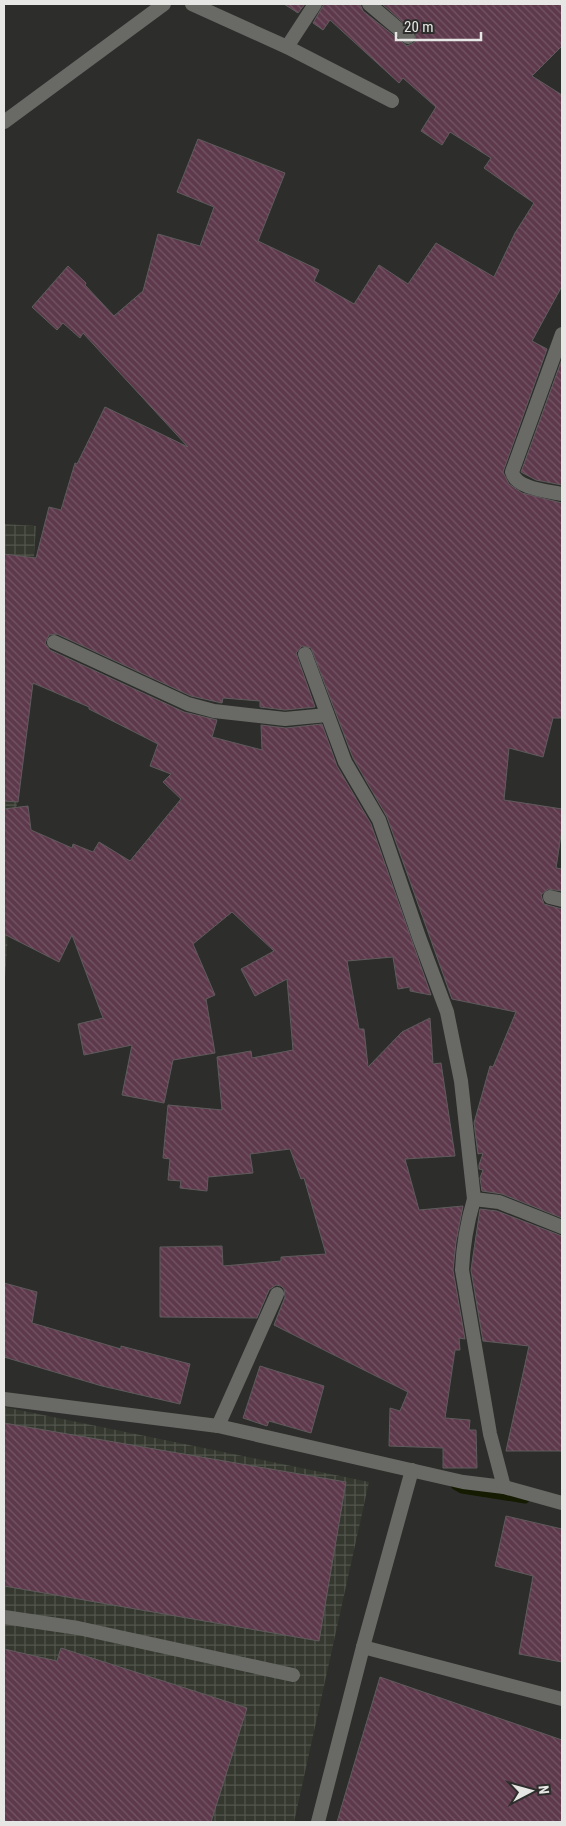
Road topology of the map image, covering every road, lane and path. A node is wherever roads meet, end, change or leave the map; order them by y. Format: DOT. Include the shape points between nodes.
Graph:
graph roads {
  1 [pos="164,4"];
  2 [pos="192,4"];
  3 [pos="315,4"];
  4 [pos="369,4"];
  5 [pos="408,37"];
  6 [pos="287,47"];
  7 [pos="392,101"];
  8 [pos="4,122"];
  9 [pos="562,334"];
  10 [pos="562,494"];
  11 [pos="54,642"];
  12 [pos="305,654"];
  13 [pos="328,715"];
  14 [pos="474,1199"];
  15 [pos="562,1228"];
  16 [pos="277,1294"];
  17 [pos="4,1399"];
  18 [pos="218,1426"];
  19 [pos="412,1470"];
  20 [pos="504,1487"];
  21 [pos="562,1503"];
  22 [pos="4,1616"];
  23 [pos="363,1647"];
  24 [pos="293,1674"];
  25 [pos="562,1699"];
  26 [pos="318,1822"];
  1 -- 8 [label="street"];
  2 -- 6 [label="street"];
  3 -- 6 [label="street"];
  4 -- 5 [label="street"];
  6 -- 7 [label="street"];
  9 -- 10 [label="street" via="512,472 517,480 530,487"];
  11 -- 13 [label="street" via="188,704 214,711 285,719"];
  12 -- 13 [label="street"];
  13 -- 14 [label="street" via="345,762 379,820 447,1012 461,1081"];
  14 -- 15 [label="street" via="499,1202"];
  14 -- 20 [label="street" via="464,1243 462,1270 490,1434"];
  16 -- 18 [label="street"];
  17 -- 18 [label="street"];
  18 -- 19 [label="street"];
  19 -- 20 [label="street" via="463,1482"];
  19 -- 23 [label="street"];
  20 -- 21 [label="street"];
  22 -- 24 [label="street" via="78,1628"];
  23 -- 25 [label="street"];
  23 -- 26 [label="street"];
}
